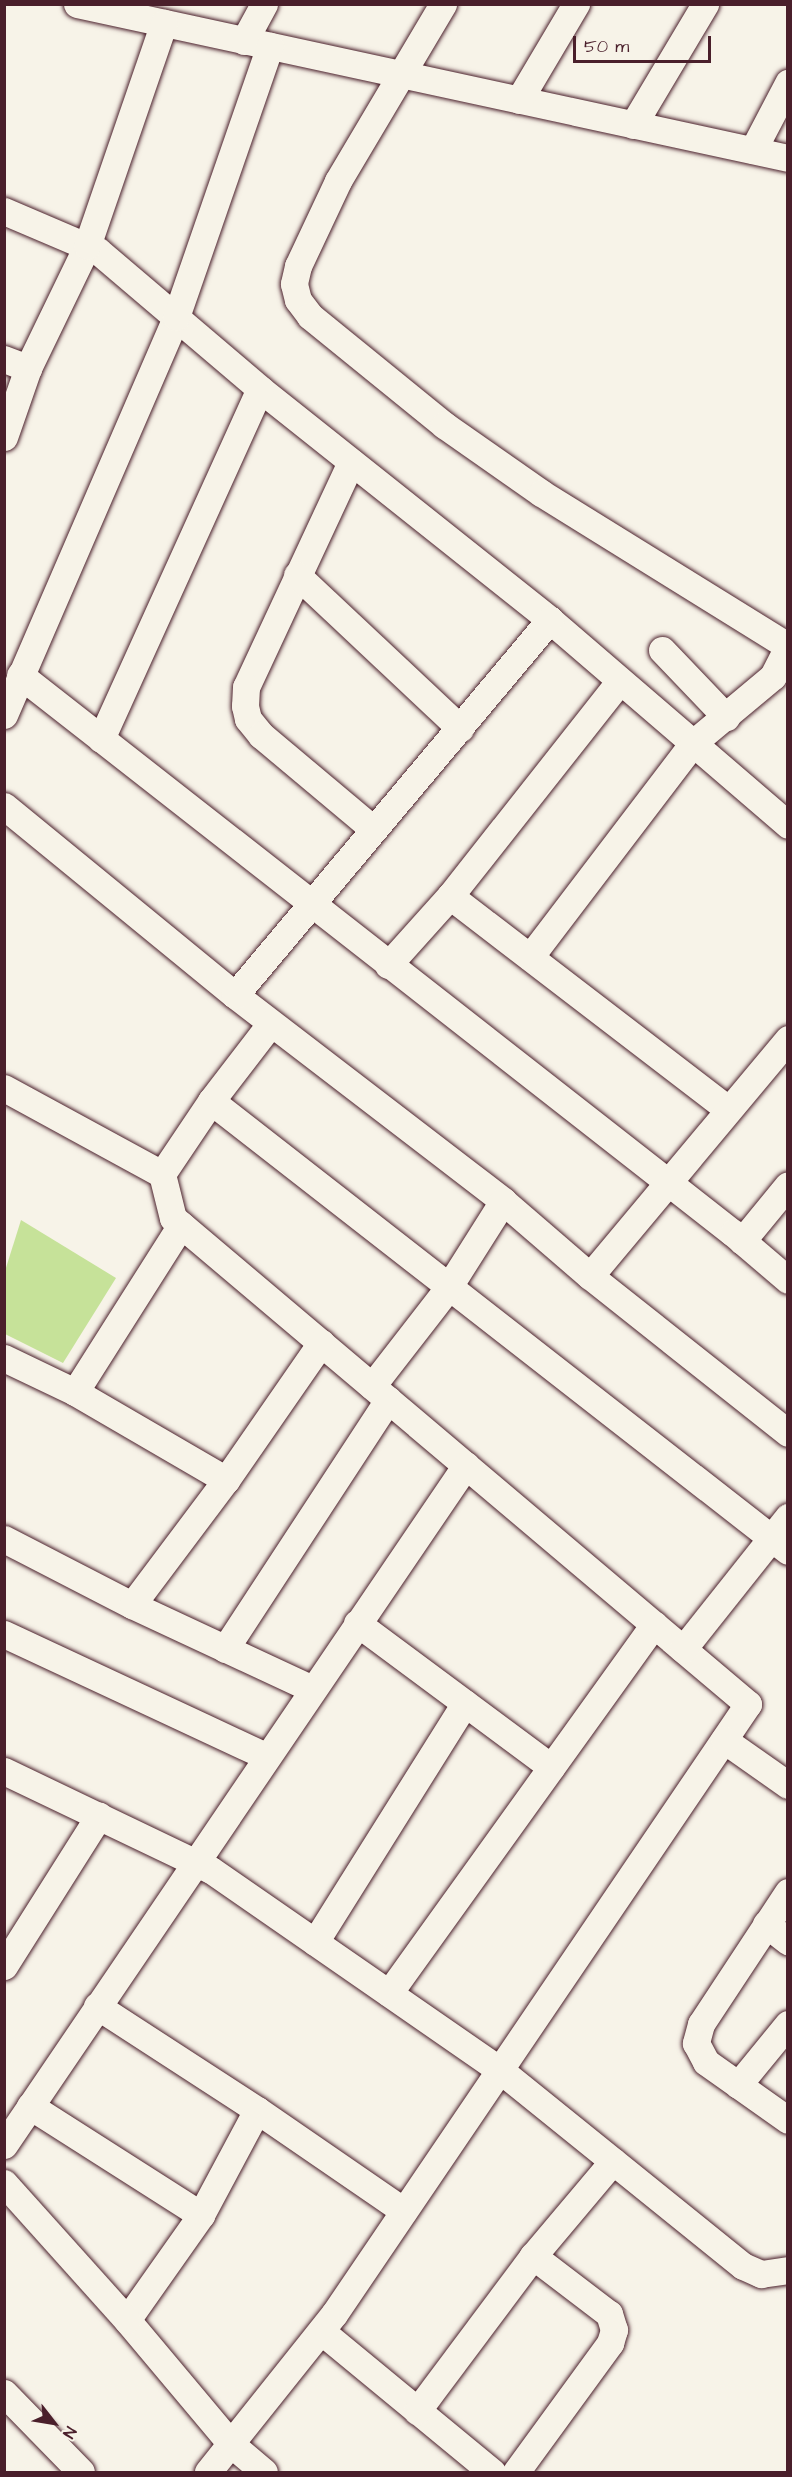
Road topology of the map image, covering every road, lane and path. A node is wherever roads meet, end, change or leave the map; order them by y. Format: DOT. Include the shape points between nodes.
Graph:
graph roads {
  1 [pos="264,4"];
  2 [pos="442,4"];
  3 [pos="576,4"];
  4 [pos="705,4"];
  5 [pos="77,5"];
  6 [pos="164,23"];
  7 [pos="244,40"];
  8 [pos="270,46"];
  9 [pos="400,75"];
  10 [pos="788,83"];
  11 [pos="519,100"];
  12 [pos="633,124"];
  13 [pos="753,150"];
  14 [pos="788,158"];
  15 [pos="4,211"];
  16 [pos="87,246"];
  17 [pos="176,317"];
  18 [pos="16,363"];
  19 [pos="260,389"];
  20 [pos="4,437"];
  21 [pos="351,462"];
  22 [pos="297,575"];
  23 [pos="550,620"];
  24 [pos="787,646"];
  25 [pos="662,650"];
  26 [pos="20,675"];
  27 [pos="620,681"];
  28 [pos="4,715"];
  29 [pos="726,717"];
  30 [pos="460,728"];
  31 [pos="101,739"];
  32 [pos="693,743"];
  33 [pos="4,806"];
  34 [pos="788,825"];
  35 [pos="373,829"];
  36 [pos="450,896"];
  37 [pos="309,903"];
  38 [pos="530,957"];
  39 [pos="388,965"];
  40 [pos="235,995"];
  41 [pos="271,1023"];
  42 [pos="788,1039"];
  43 [pos="4,1088"];
  44 [pos="212,1101"];
  45 [pos="728,1109"];
  46 [pos="162,1174"];
  47 [pos="667,1182"];
  48 [pos="788,1185"];
  49 [pos="503,1201"];
  50 [pos="181,1225"];
  51 [pos="742,1241"];
  52 [pos="590,1276"];
  53 [pos="788,1280"];
  54 [pos="448,1288"];
  55 [pos="321,1343"];
  56 [pos="4,1358"];
  57 [pos="75,1392"];
  58 [pos="380,1393"];
  59 [pos="788,1433"];
  60 [pos="466,1465"];
  61 [pos="226,1480"];
  62 [pos="782,1535"];
  63 [pos="4,1539"];
  64 [pos="132,1605"];
  65 [pos="357,1623"];
  66 [pos="654,1624"];
  67 [pos="4,1634"];
  68 [pos="225,1649"];
  69 [pos="683,1649"];
  70 [pos="312,1689"];
  71 [pos="465,1703"];
  72 [pos="724,1740"];
  73 [pos="266,1756"];
  74 [pos="551,1767"];
  75 [pos="6,1774"];
  76 [pos="788,1785"];
  77 [pos="99,1816"];
  78 [pos="194,1862"];
  79 [pos="788,1892"];
  80 [pos="766,1924"];
  81 [pos="788,1941"];
  82 [pos="315,1942"];
  83 [pos="4,1966"];
  84 [pos="389,1993"];
  85 [pos="97,2006"];
  86 [pos="788,2024"];
  87 [pos="500,2070"];
  88 [pos="738,2085"];
  89 [pos="30,2106"];
  90 [pos="257,2110"];
  91 [pos="788,2120"];
  92 [pos="4,2145"];
  93 [pos="613,2161"];
  94 [pos="4,2183"];
  95 [pos="405,2211"];
  96 [pos="201,2215"];
  97 [pos="533,2256"];
  98 [pos="788,2270"];
  99 [pos="127,2320"];
  100 [pos="321,2331"];
  101 [pos="4,2393"];
  102 [pos="417,2411"];
  103 [pos="231,2444"];
  104 [pos="81,2472"];
  105 [pos="208,2472"];
  106 [pos="264,2472"];
  107 [pos="492,2472"];
  108 [pos="516,2472"];
  1 -- 7 [label="street"];
  2 -- 9 [label="street"];
  3 -- 11 [label="street"];
  4 -- 12 [label="street"];
  5 -- 6 [label="street"];
  6 -- 7 [label="street"];
  6 -- 16 [label="street"];
  7 -- 8 [label="street"];
  8 -- 9 [label="street"];
  8 -- 17 [label="street"];
  9 -- 11 [label="street"];
  9 -- 24 [label="street" via="338,181 297,266 294,284 298,300 310,316 444,425 541,493"];
  10 -- 13 [label="street"];
  11 -- 12 [label="street"];
  12 -- 13 [label="street"];
  13 -- 14 [label="street"];
  15 -- 16 [label="street"];
  16 -- 17 [label="street"];
  16 -- 18 [label="street"];
  17 -- 19 [label="street"];
  17 -- 26 [label="street"];
  18 -- 20 [label="street"];
  19 -- 21 [label="street"];
  19 -- 31 [label="street"];
  21 -- 22 [label="street"];
  21 -- 23 [label="street"];
  22 -- 30 [label="street"];
  22 -- 35 [label="street" via="246,687 248,719 261,735"];
  23 -- 27 [label="street"];
  23 -- 30 [label="street"];
  24 -- 29 [label="street" via="773,676"];
  25 -- 29 [label="street"];
  26 -- 28 [label="street"];
  26 -- 31 [label="street"];
  27 -- 32 [label="street"];
  27 -- 36 [label="street"];
  29 -- 32 [label="street"];
  30 -- 35 [label="street"];
  31 -- 37 [label="street"];
  32 -- 34 [label="street"];
  32 -- 38 [label="street"];
  33 -- 40 [label="street"];
  35 -- 37 [label="street"];
  36 -- 38 [label="street"];
  36 -- 39 [label="street"];
  37 -- 39 [label="street"];
  37 -- 40 [label="street"];
  38 -- 45 [label="street"];
  39 -- 47 [label="street"];
  40 -- 41 [label="street"];
  41 -- 44 [label="street"];
  41 -- 49 [label="street"];
  42 -- 45 [label="street"];
  43 -- 46 [label="street"];
  44 -- 46 [label="street"];
  44 -- 54 [label="street"];
  45 -- 47 [label="street"];
  46 -- 50 [label="street" via="173,1218"];
  47 -- 51 [label="street"];
  47 -- 52 [label="street"];
  48 -- 51 [label="street"];
  49 -- 52 [label="street"];
  49 -- 54 [label="street"];
  50 -- 55 [label="street"];
  50 -- 57 [label="street"];
  51 -- 53 [label="street"];
  52 -- 59 [label="street"];
  54 -- 58 [label="street"];
  54 -- 62 [label="street"];
  55 -- 58 [label="street"];
  55 -- 61 [label="street"];
  56 -- 57 [label="street"];
  57 -- 61 [label="street"];
  58 -- 60 [label="street"];
  58 -- 68 [label="street"];
  60 -- 65 [label="street"];
  60 -- 66 [label="street"];
  61 -- 64 [label="street"];
  62 -- 69 [label="street"];
  63 -- 64 [label="street"];
  64 -- 68 [label="street"];
  65 -- 70 [label="street"];
  65 -- 71 [label="street"];
  66 -- 69 [label="street"];
  66 -- 74 [label="street"];
  67 -- 73 [label="street"];
  68 -- 70 [label="street"];
  69 -- 72 [label="street" via="748,1704"];
  70 -- 73 [label="street"];
  71 -- 74 [label="street"];
  71 -- 82 [label="street"];
  72 -- 76 [label="street"];
  72 -- 87 [label="street"];
  73 -- 78 [label="street"];
  74 -- 84 [label="street"];
  75 -- 77 [label="street"];
  77 -- 78 [label="street"];
  77 -- 83 [label="street"];
  78 -- 82 [label="street"];
  78 -- 85 [label="street"];
  79 -- 80 [label="street"];
  80 -- 81 [label="street"];
  80 -- 88 [label="street" via="697,2034 698,2052 706,2062"];
  82 -- 84 [label="street"];
  84 -- 87 [label="street"];
  85 -- 89 [label="street"];
  85 -- 90 [label="street"];
  86 -- 88 [label="street"];
  87 -- 93 [label="street"];
  87 -- 95 [label="street"];
  88 -- 91 [label="street"];
  89 -- 92 [label="street"];
  89 -- 96 [label="street"];
  90 -- 95 [label="street"];
  90 -- 96 [label="street"];
  93 -- 97 [label="street"];
  93 -- 98 [label="street" via="743,2266 761,2274"];
  94 -- 99 [label="street"];
  95 -- 100 [label="street"];
  96 -- 99 [label="street"];
  97 -- 102 [label="street"];
  97 -- 108 [label="street" via="609,2314 614,2330 610,2343"];
  99 -- 103 [label="street"];
  100 -- 102 [label="street"];
  100 -- 103 [label="street"];
  101 -- 104 [label="street"];
  102 -- 107 [label="street"];
  103 -- 105 [label="street"];
  103 -- 106 [label="street"];
}
